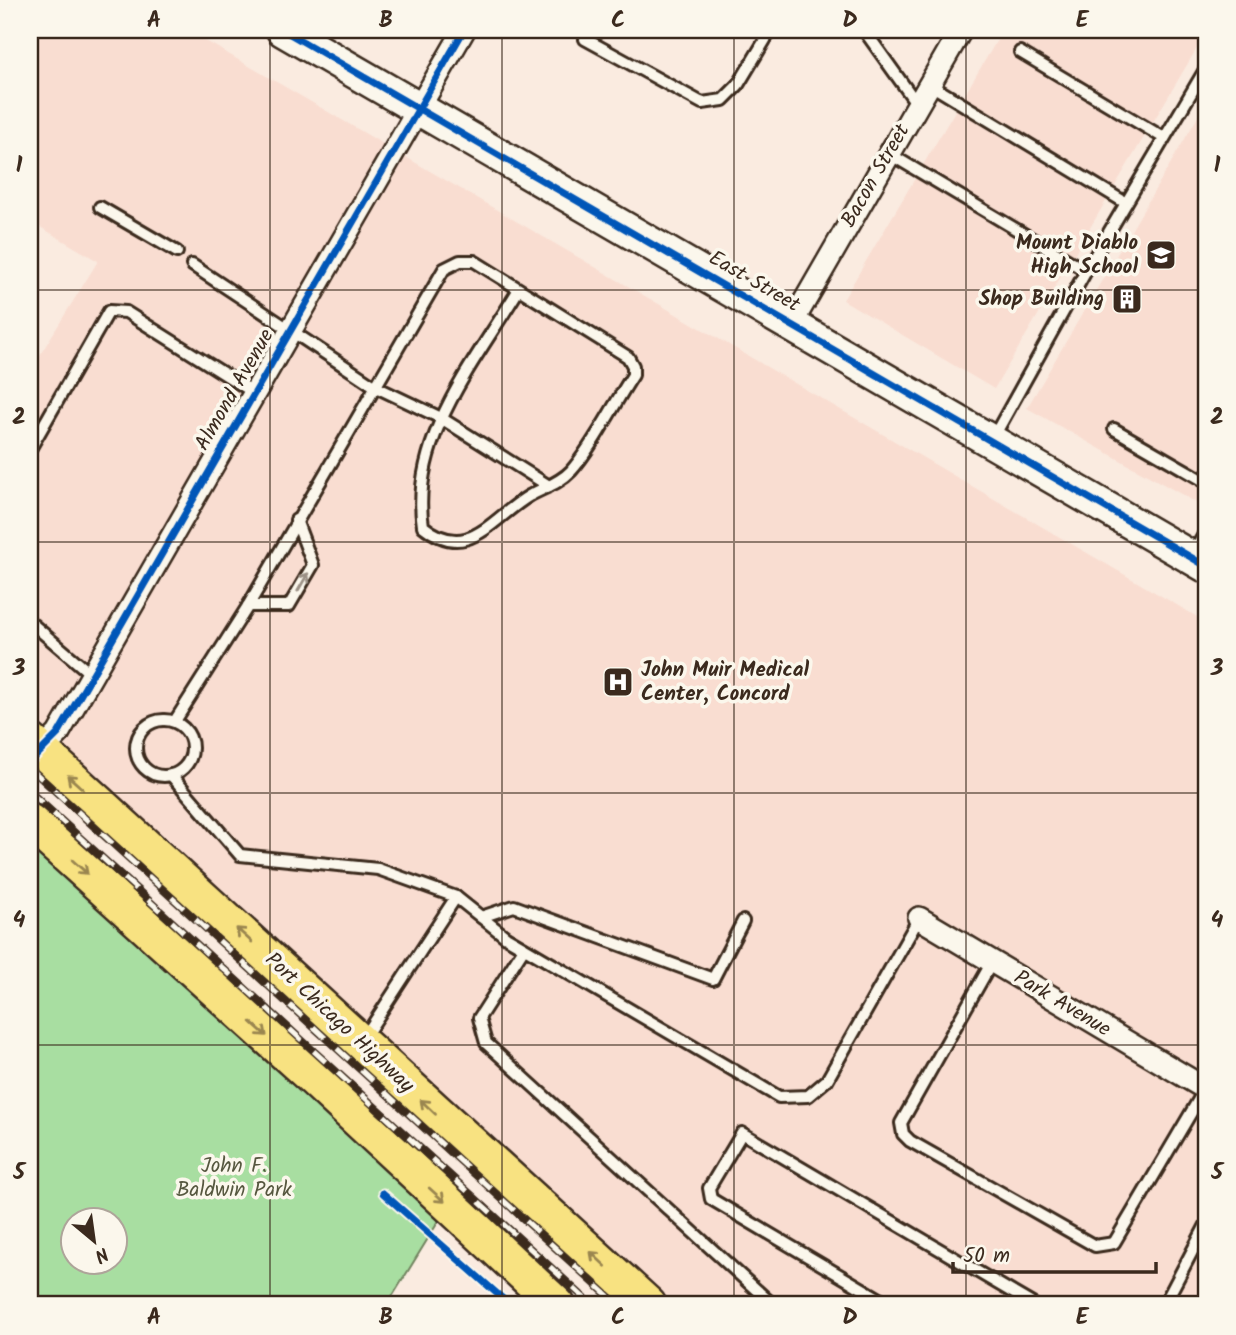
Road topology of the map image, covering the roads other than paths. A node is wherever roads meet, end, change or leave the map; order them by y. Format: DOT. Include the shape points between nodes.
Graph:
graph roads {
  1 [pos="283,30"];
  2 [pos="464,30"];
  3 [pos="771,30"];
  4 [pos="863,30"];
  5 [pos="961,30"];
  6 [pos="585,39"];
  7 [pos="1020,52"];
  8 [pos="1206,68"];
  9 [pos="929,84"];
  10 [pos="917,104"];
  11 [pos="419,108"];
  12 [pos="1164,138"];
  13 [pos="888,153"];
  14 [pos="1126,203"];
  15 [pos="100,207"];
  16 [pos="177,252"];
  17 [pos="192,265"];
  18 [pos="1086,271"];
  19 [pos="519,289"];
  20 [pos="792,323"];
  21 [pos="290,329"];
  22 [pos="376,387"];
  23 [pos="253,392"];
  24 [pos="441,418"];
  25 [pos="1114,429"];
  26 [pos="992,440"];
  27 [pos="30,449"];
  28 [pos="1206,482"];
  29 [pos="549,486"];
  30 [pos="296,520"];
  31 [pos="1201,551"];
  32 [pos="248,606"];
  33 [pos="30,622"];
  34 [pos="92,675"];
  35 [pos="175,722"];
  36 [pos="34,752"];
  37 [pos="171,775"];
  38 [pos="30,822"];
  39 [pos="456,897"];
  40 [pos="481,917"];
  41 [pos="919,918"];
  42 [pos="743,921"];
  43 [pos="524,948"];
  44 [pos="992,962"];
  45 [pos="361,1042"];
  46 [pos="316,1081"];
  47 [pos="1206,1089"];
  48 [pos="1206,1225"];
  49 [pos="557,1305"];
  50 [pos="648,1305"];
  51 [pos="773,1305"];
  52 [pos="890,1305"];
  53 [pos="1034,1305"];
  54 [pos="1164,1305"];
  1 -- 11 [label="street, East Street"];
  2 -- 11 [label="street, Almond Avenue"];
  3 -- 6 [label="lane" via="738,85 723,100 702,103"];
  4 -- 10 [label="lane"];
  5 -- 9 [label="street, Bacon Street"];
  7 -- 12 [label="lane"];
  8 -- 12 [label="lane"];
  9 -- 10 [label="street, Bacon Street"];
  9 -- 14 [label="lane"];
  10 -- 13 [label="street, Bacon Street"];
  11 -- 20 [label="street, East Street"];
  11 -- 21 [label="street, Almond Avenue"];
  12 -- 14 [label="lane"];
  13 -- 18 [label="lane"];
  13 -- 20 [label="street, Bacon Street"];
  14 -- 18 [label="lane"];
  15 -- 16 [label="lane"];
  17 -- 21 [label="lane"];
  18 -- 26 [label="lane"];
  19 -- 22 [label="lane" via="474,261 460,261 444,269"];
  19 -- 24 [label="lane"];
  19 -- 29 [label="lane" via="628,357 633,366 633,374 571,471"];
  20 -- 26 [label="street, East Street"];
  21 -- 22 [label="lane"];
  21 -- 23 [label="street, Almond Avenue"];
  22 -- 24 [label="lane"];
  22 -- 30 [label="lane"];
  23 -- 27 [label="lane" via="126,312 109,311"];
  23 -- 34 [label="street, Almond Avenue"];
  24 -- 29 [label="lane"];
  24 -- 29 [label="lane" via="419,501 423,526 438,539 457,541 478,534"];
  25 -- 28 [label="lane"];
  26 -- 31 [label="street, East Street"];
  30 -- 32 [label="lane"];
  32 -- 30 [label="lane, one-way" via="289,606 313,565"];
  32 -- 35 [label="lane"];
  33 -- 34 [label="lane"];
  34 -- 36 [label="street, Almond Avenue" via="58,734"];
  35 -- 37 [label="lane" via="187,731 193,748 186,765"];
  35 -- 37 [label="lane" via="163,719 147,726 136,750 144,768"];
  45 -- 36 [label="main road, Port Chicago Highway, one-way"];
  37 -- 39 [label="lane" via="240,855 378,869"];
  38 -- 46 [label="main road, one-way"];
  39 -- 40 [label="lane"];
  39 -- 45 [label="lane"];
  40 -- 42 [label="lane" via="514,906 712,979"];
  40 -- 43 [label="lane"];
  41 -- 43 [label="lane" via="827,1080 808,1096 779,1097"];
  41 -- 44 [label="street, Park Avenue"];
  43 -- 51 [label="lane" via="479,1018 486,1043"];
  44 -- 47 [label="street, Park Avenue"];
  44 -- 47 [label="lane" via="901,1123 910,1142 1095,1246 1114,1243"];
  45 -- 46 [label="main road"];
  50 -- 45 [label="main road, Port Chicago Highway, one-way"];
  46 -- 49 [label="main road, one-way"];
  48 -- 54 [label="lane"];
  52 -- 53 [label="lane" via="711,1199 709,1188 742,1133"];
}
